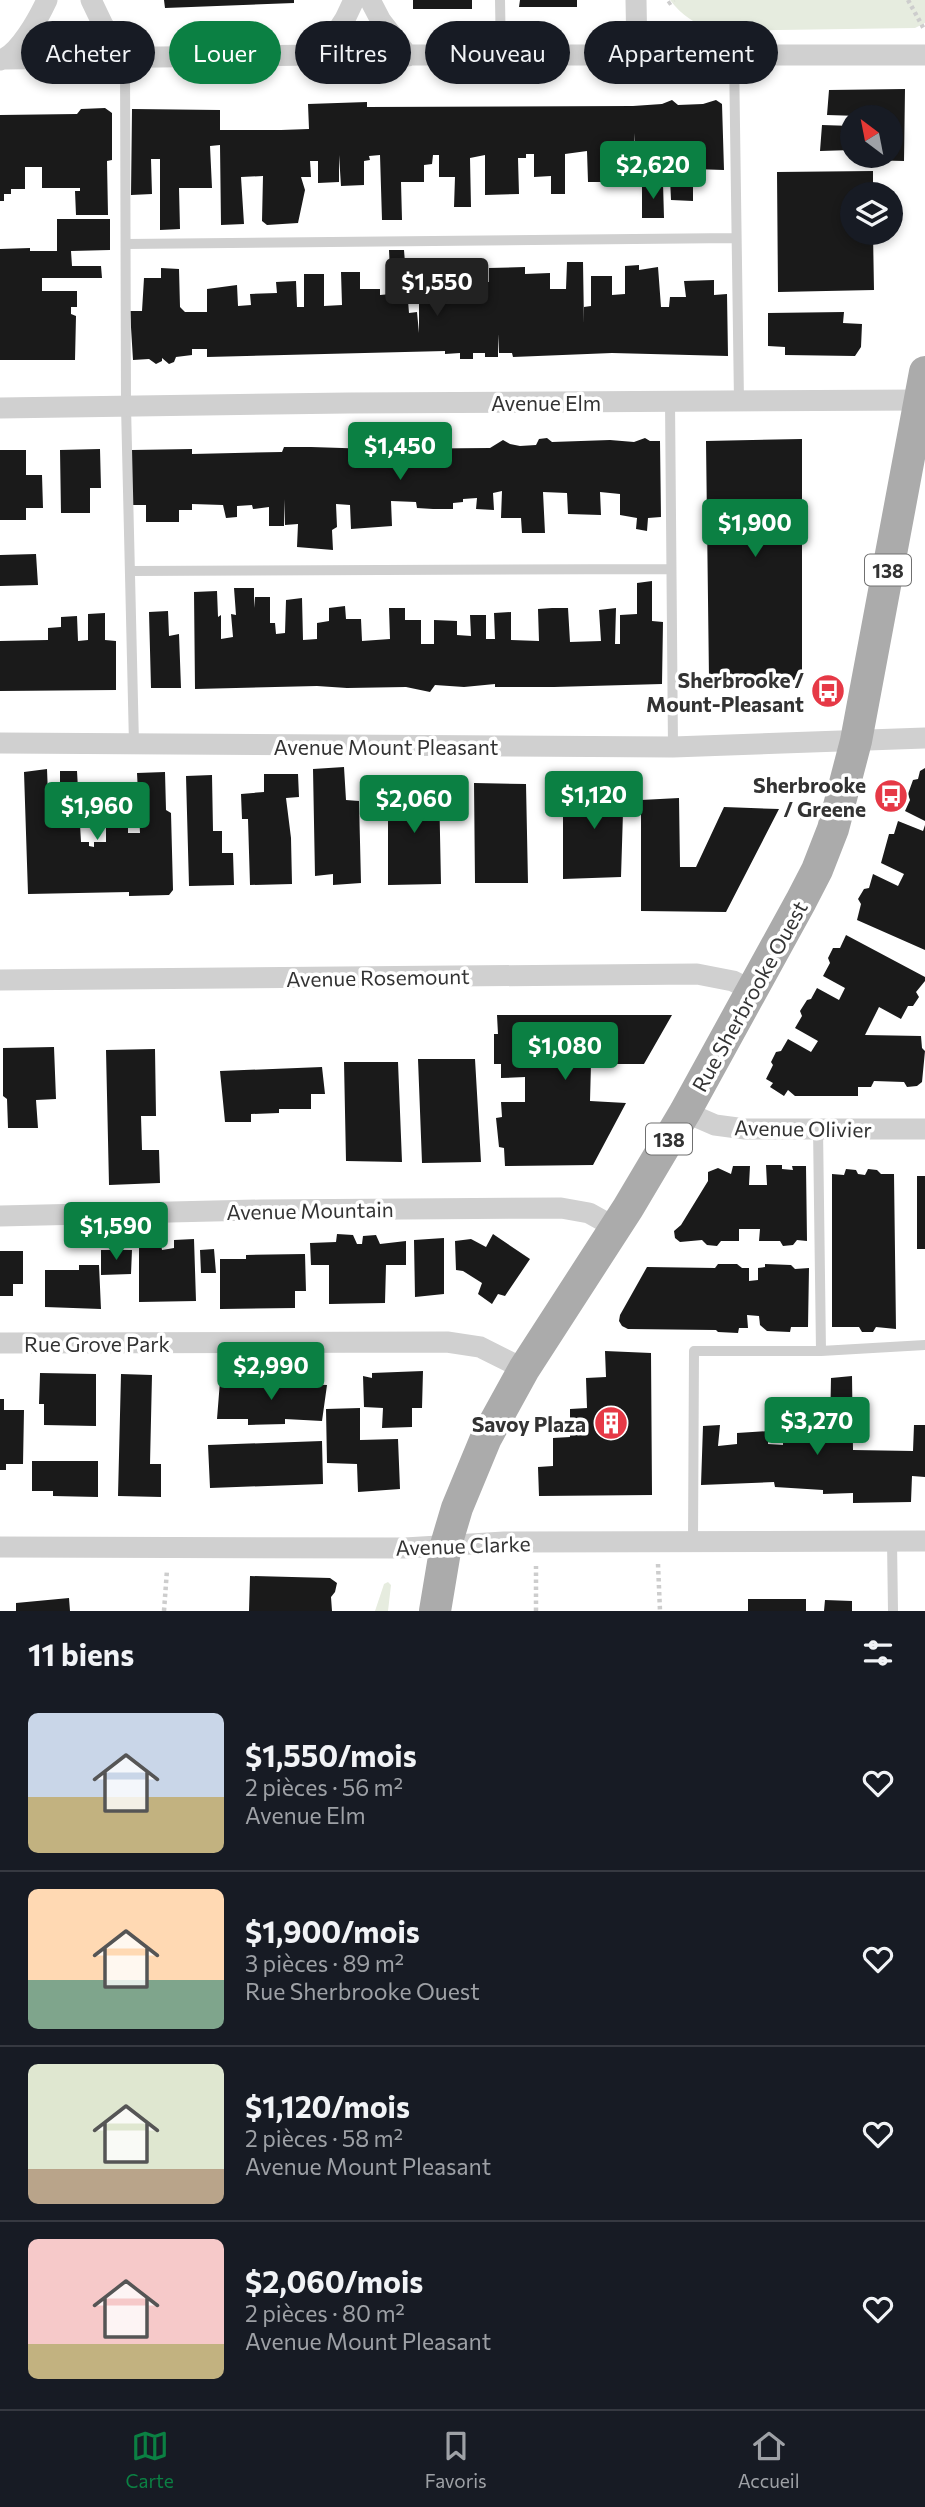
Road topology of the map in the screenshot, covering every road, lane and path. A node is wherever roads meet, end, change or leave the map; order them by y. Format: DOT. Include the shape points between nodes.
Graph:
graph roads {
  1 [pos="47,0"];
  2 [pos="92,0"];
  3 [pos="355,0"];
  4 [pos="370,0"];
  5 [pos="500,0"];
  6 [pos="636,0"];
  7 [pos="908,0"];
  8 [pos="101,21"];
  9 [pos="344,21"];
  10 [pos="382,21"];
  11 [pos="500,21"];
  12 [pos="636,21"];
  13 [pos="924,29"];
  14 [pos="925,54"];
  15 [pos="295,55"];
  16 [pos="778,56"];
  17 [pos="155,57"];
  18 [pos="3,60"];
  19 [pos="21,60"];
  20 [pos="125,84"];
  21 [pos="734,84"];
  22 [pos="736,238"];
  23 [pos="126,244"];
  24 [pos="923,391"];
  25 [pos="670,401"];
  26 [pos="739,401"];
  27 [pos="126,406"];
  28 [pos="0,408"];
  29 [pos="671,569"];
  30 [pos="130,571"];
  31 [pos="925,738"];
  32 [pos="856,741"];
  33 [pos="0,743"];
  34 [pos="134,744"];
  35 [pos="673,747"];
  36 [pos="0,981"];
  37 [pos="753,991"];
  38 [pos="685,1112"];
  39 [pos="818,1128"];
  40 [pos="925,1129"];
  41 [pos="0,1216"];
  42 [pos="616,1228"];
  43 [pos="0,1343"];
  44 [pos="925,1345"];
  45 [pos="821,1351"];
  46 [pos="524,1369"];
  47 [pos="693,1541"];
  48 [pos="892,1541"];
  49 [pos="925,1541"];
  50 [pos="446,1545"];
  51 [pos="0,1547"];
  52 [pos="658,1564"];
  53 [pos="536,1566"];
  54 [pos="167,1569"];
  55 [pos="164,1611"];
  56 [pos="435,1611"];
  57 [pos="536,1611"];
  58 [pos="660,1611"];
  59 [pos="893,1611"];
  1 -- 18 [label="street" via="23,40"];
  2 -- 8 [label="street"];
  3 -- 9 [label="street"];
  4 -- 10 [label="street"];
  5 -- 11 [label="lane"];
  6 -- 12 [label="street"];
  7 -- 13 [label="path"];
  14 -- 16 [label="street"];
  15 -- 17 [label="street"];
  18 -- 19 [label="street"];
  20 -- 23 [label="lane"];
  21 -- 22 [label="lane"];
  22 -- 23 [label="lane"];
  22 -- 26 [label="lane"];
  23 -- 27 [label="lane"];
  24 -- 26 [label="street, Avenue Elm"];
  24 -- 32 [label="main road, Rue Sherbrooke Ouest / 138"];
  25 -- 26 [label="street, Avenue Elm"];
  25 -- 27 [label="street, Avenue Elm"];
  25 -- 29 [label="lane"];
  27 -- 28 [label="street, Avenue Elm"];
  27 -- 30 [label="lane"];
  29 -- 30 [label="lane"];
  29 -- 35 [label="lane"];
  30 -- 34 [label="lane"];
  31 -- 32 [label="street, Avenue Mount Pleasant"];
  32 -- 35 [label="street, Avenue Mount Pleasant"];
  32 -- 37 [label="main road, Rue Sherbrooke Ouest / 138" via="841,805 821,860"];
  33 -- 34 [label="street, Avenue Mount Pleasant"];
  34 -- 35 [label="street, Avenue Mount Pleasant"];
  36 -- 37 [label="street, Avenue Rosemount" via="696,974 733,981"];
  37 -- 38 [label="main road, Rue Sherbrooke Ouest / 138"];
  38 -- 39 [label="street, Avenue Olivier" via="729,1128"];
  38 -- 42 [label="main road, Rue Sherbrooke Ouest / 138"];
  39 -- 40 [label="street, Avenue Olivier"];
  39 -- 45 [label="lane"];
  41 -- 42 [label="street, Avenue Mountain" via="570,1208"];
  42 -- 46 [label="main road, Rue Sherbrooke Ouest / 138"];
  43 -- 46 [label="street, Rue Grove Park" via="447,1342 480,1347"];
  44 -- 45 [label="lane"];
  45 -- 47 [label="lane" via="694,1351"];
  46 -- 50 [label="main road, Rue Sherbrooke Ouest / 138" via="486,1438"];
  47 -- 48 [label="street, Avenue Clarke"];
  47 -- 50 [label="street, Avenue Clarke"];
  48 -- 49 [label="street, Avenue Clarke"];
  48 -- 59 [label="lane"];
  50 -- 51 [label="street, Avenue Clarke"];
  50 -- 56 [label="main road, Rue Sherbrooke Ouest / 138"];
  52 -- 58 [label="path"];
  53 -- 57 [label="path"];
  54 -- 55 [label="path"];
}
